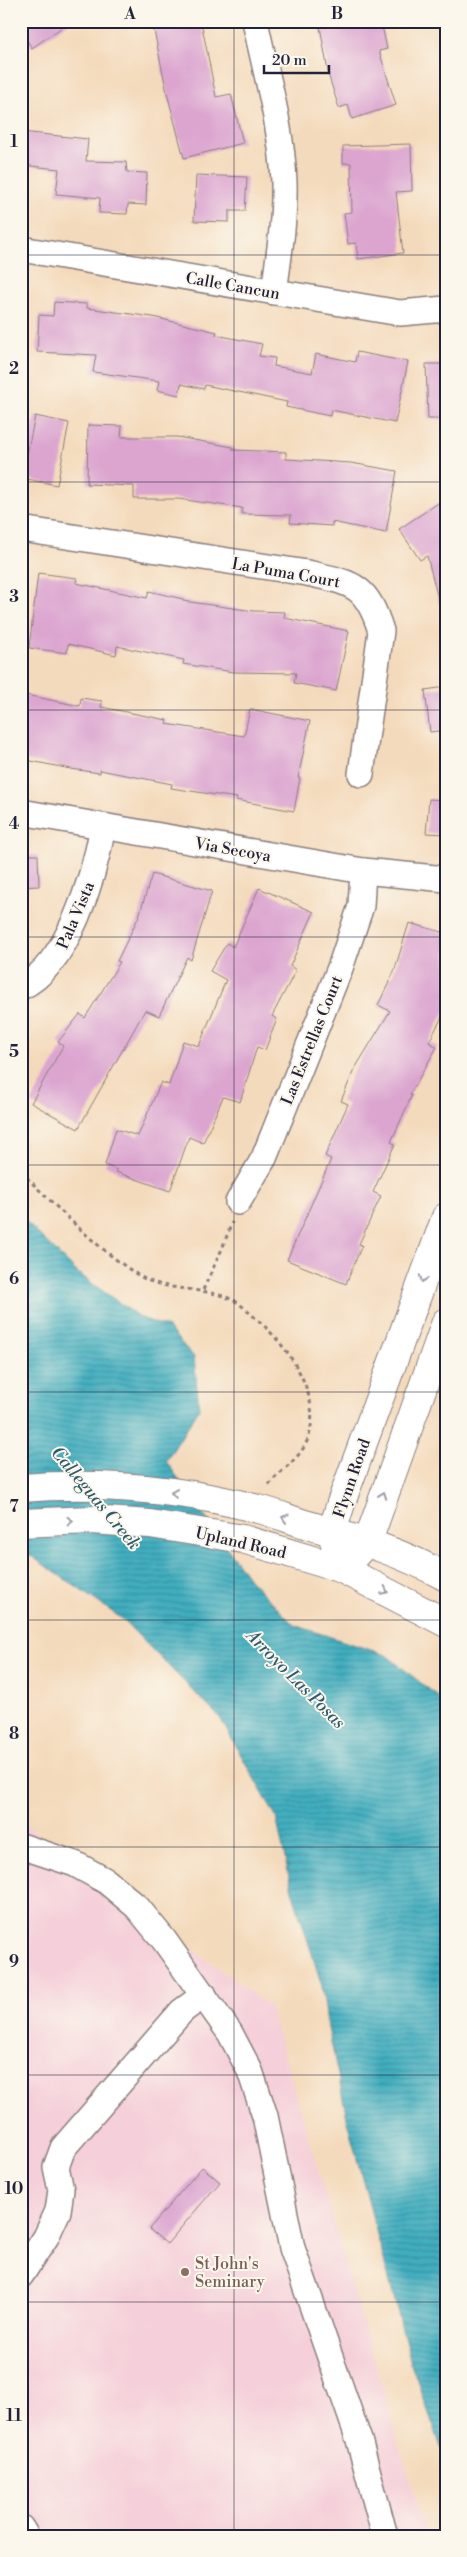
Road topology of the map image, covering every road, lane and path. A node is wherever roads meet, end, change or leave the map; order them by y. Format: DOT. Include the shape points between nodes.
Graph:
graph roads {
  1 [pos="255,21"];
  2 [pos="21,250"];
  3 [pos="274,292"];
  4 [pos="446,309"];
  5 [pos="21,529"];
  6 [pos="361,774"];
  7 [pos="21,812"];
  8 [pos="103,827"];
  9 [pos="363,871"];
  10 [pos="446,879"];
  11 [pos="21,988"];
  12 [pos="21,1172"];
  13 [pos="238,1202"];
  14 [pos="446,1217"];
  15 [pos="203,1290"];
  16 [pos="446,1322"];
  17 [pos="21,1488"];
  18 [pos="259,1509"];
  19 [pos="21,1524"];
  20 [pos="332,1532"];
  21 [pos="368,1541"];
  22 [pos="342,1569"];
  23 [pos="446,1577"];
  24 [pos="446,1623"];
  25 [pos="21,1846"];
  26 [pos="204,1995"];
  27 [pos="21,2275"];
  28 [pos="21,2528"];
  29 [pos="26,2536"];
  30 [pos="385,2536"];
  1 -- 3 [label="street" via="279,131 284,181 284,227"];
  2 -- 3 [label="street, Calle Cancun"];
  3 -- 4 [label="street, Calle Cancun" via="400,313"];
  5 -- 6 [label="street, La Puma Court" via="307,573 345,581 362,592 374,608 381,631"];
  7 -- 8 [label="street, Via Secoya"];
  8 -- 9 [label="street, Via Secoya"];
  8 -- 11 [label="street, Pala Vista" via="96,863 70,931 57,955"];
  9 -- 10 [label="street, Via Secoya"];
  9 -- 13 [label="street, Las Estrellas Court" via="361,906 340,968 264,1158"];
  12 -- 15 [label="path" via="81,1230 140,1276 164,1285"];
  13 -- 15 [label="path" via="222,1249"];
  14 -- 20 [label="main road, Flynn Road, one-way"];
  15 -- 18 [label="path" via="235,1301 264,1325 290,1356 309,1399 312,1418 308,1438 297,1460 270,1483"];
  21 -- 16 [label="main road, one-way"];
  18 -- 17 [label="main road, Upland Road, one-way" via="172,1492 72,1486"];
  20 -- 18 [label="main road, Upland Road, one-way"];
  19 -- 22 [label="main road, Upland Road, one-way" via="101,1520 150,1524 243,1539"];
  20 -- 21 [label="main road, Upland Road"];
  20 -- 22 [label="main road, Flynn Road"];
  21 -- 22 [label="main road"];
  21 -- 23 [label="main road, Upland Road"];
  22 -- 24 [label="main road, Upland Road, one-way"];
  25 -- 26 [label="street" via="75,1864 106,1881 137,1906"];
  26 -- 27 [label="street" via="182,2011 63,2148 56,2167 61,2190 58,2211"];
  26 -- 30 [label="street" via="230,2033 250,2072 265,2116 292,2248 359,2440"];
  28 -- 29 [label="street"];
}
